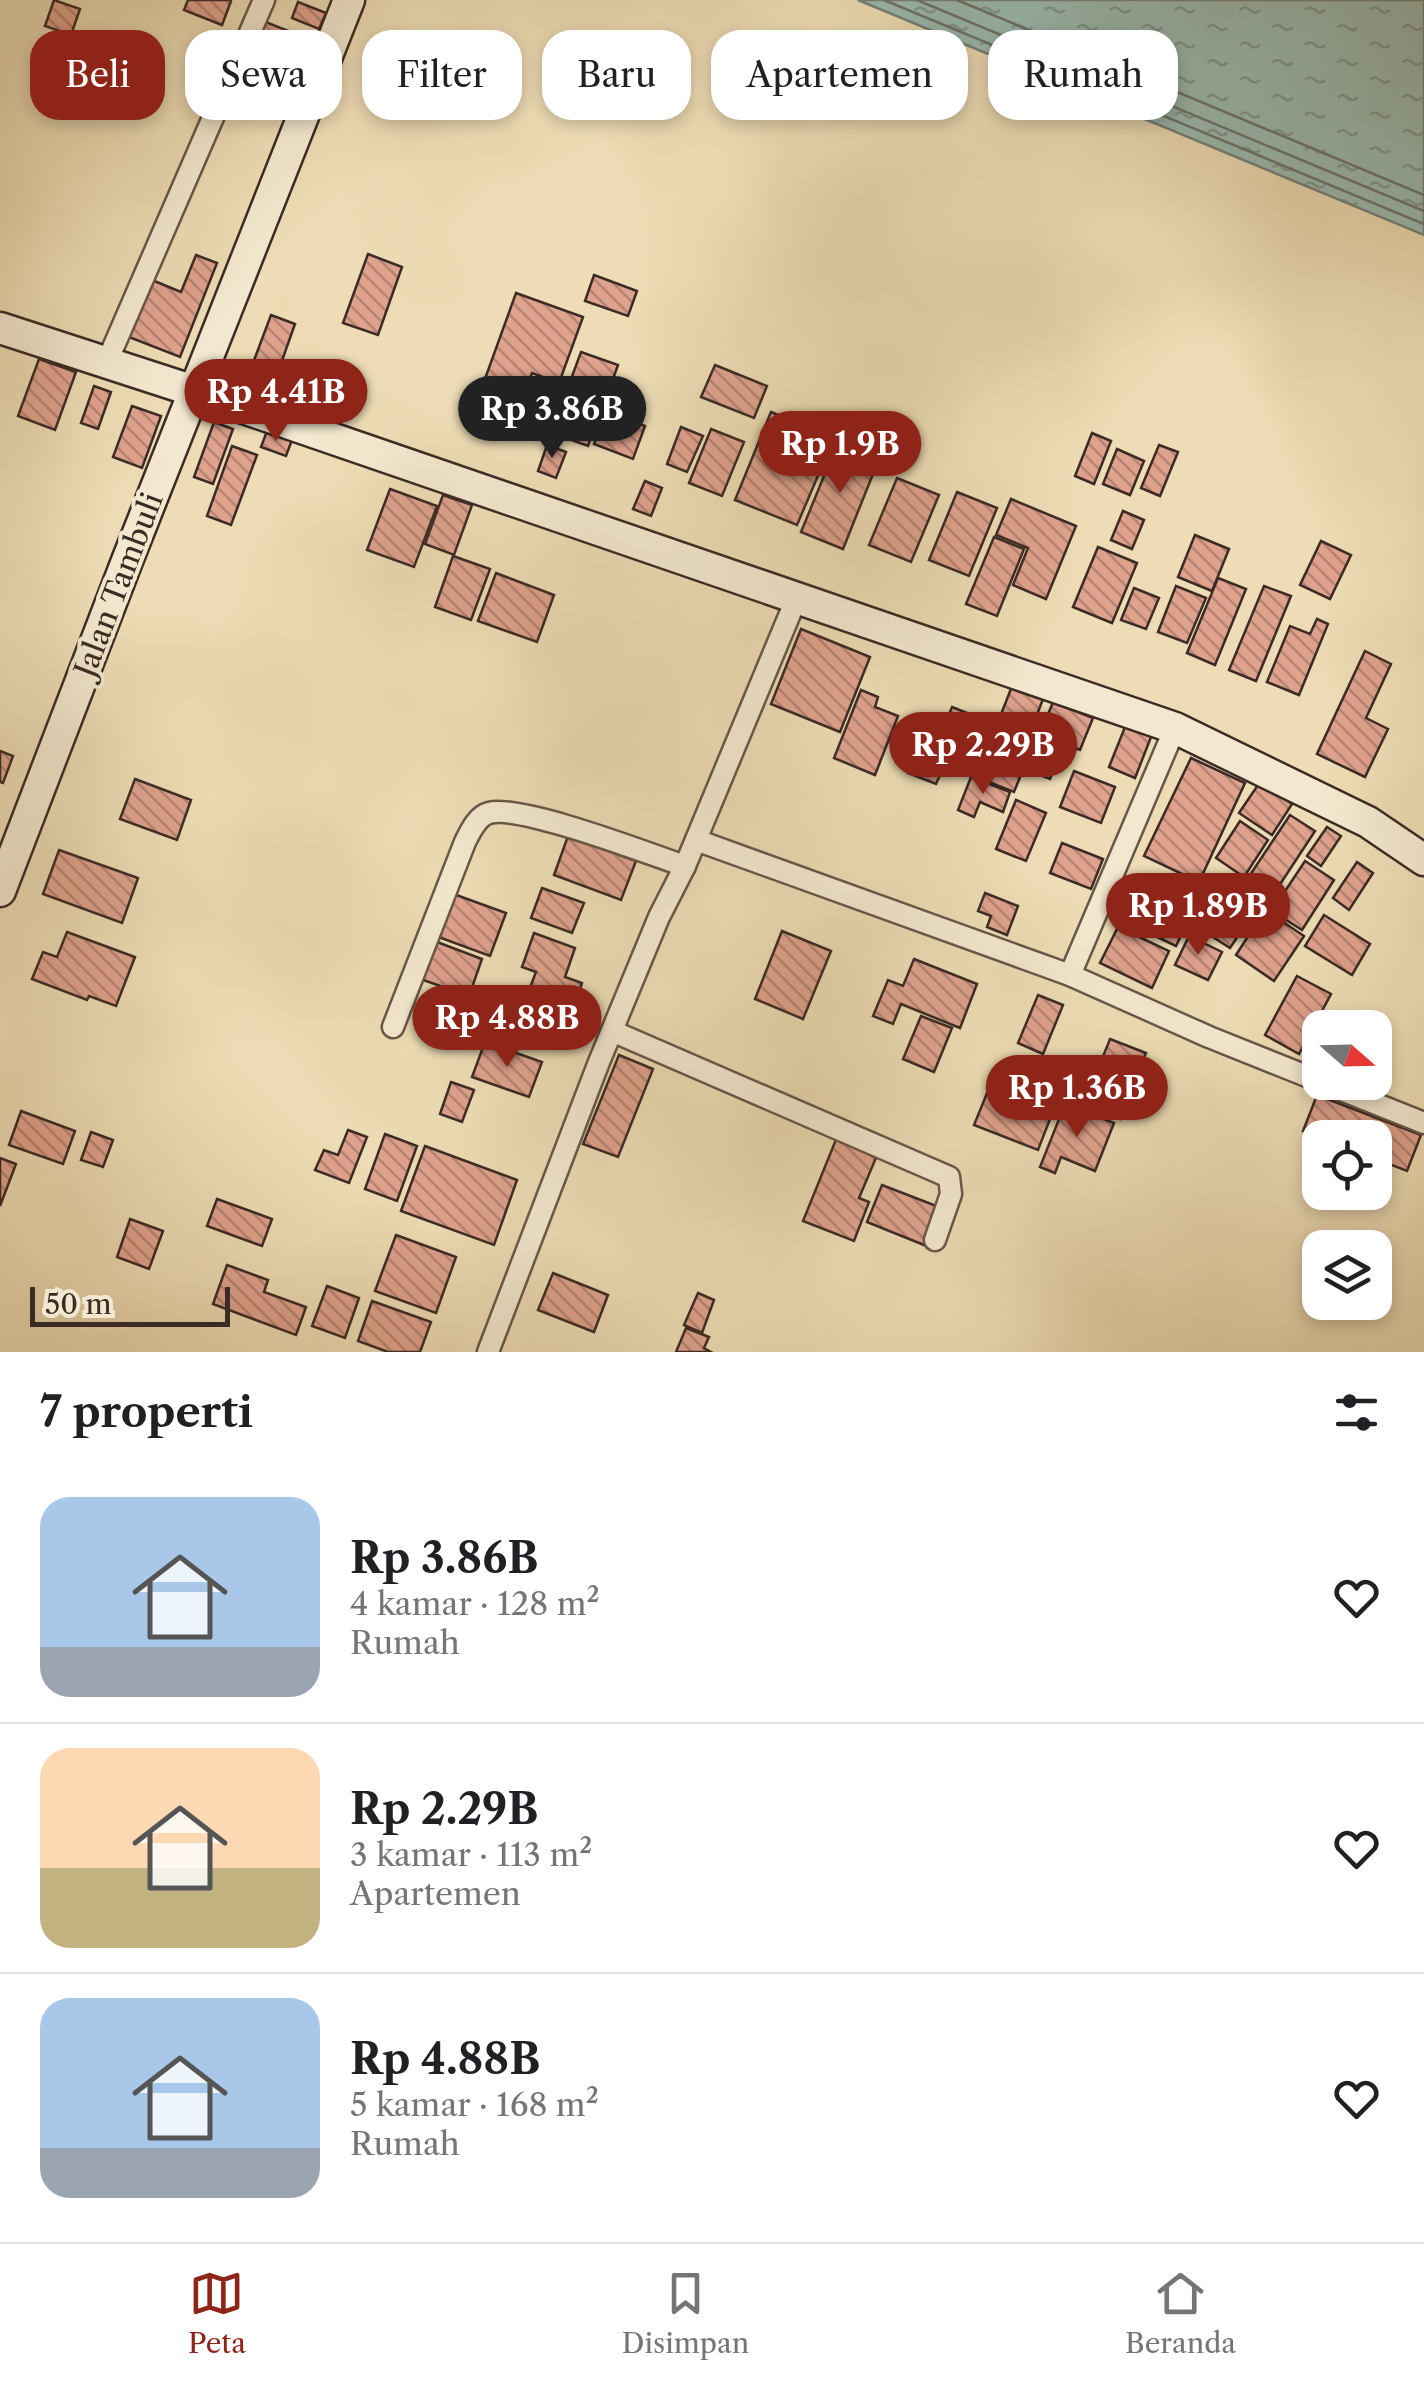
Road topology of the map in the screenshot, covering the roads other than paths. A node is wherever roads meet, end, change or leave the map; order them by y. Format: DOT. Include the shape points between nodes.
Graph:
graph roads {
  1 [pos="264,0"];
  2 [pos="349,0"];
  3 [pos="0,328"];
  4 [pos="106,364"];
  5 [pos="194,391"];
  6 [pos="797,597"];
  7 [pos="1175,728"];
  8 [pos="696,840"];
  9 [pos="1424,860"];
  10 [pos="685,866"];
  11 [pos="0,891"];
  12 [pos="1070,974"];
  13 [pos="394,1027"];
  14 [pos="612,1032"];
  15 [pos="1424,1123"];
  16 [pos="935,1240"];
  17 [pos="488,1352"];
  1 -- 4 [label="street"];
  2 -- 5 [label="main road, Jalan Tambuli"];
  3 -- 4 [label="main road"];
  4 -- 5 [label="main road"];
  5 -- 6 [label="main road"];
  5 -- 11 [label="main road, Jalan Tambuli"];
  6 -- 7 [label="main road"];
  6 -- 8 [label="street"];
  7 -- 9 [label="main road" via="1368,822"];
  7 -- 12 [label="street"];
  8 -- 10 [label="street"];
  8 -- 12 [label="street"];
  10 -- 13 [label="street" via="546,821 488,813 464,842"];
  10 -- 14 [label="street"];
  12 -- 15 [label="street"];
  14 -- 16 [label="street" via="949,1177 952,1194"];
  14 -- 17 [label="street"];
}
